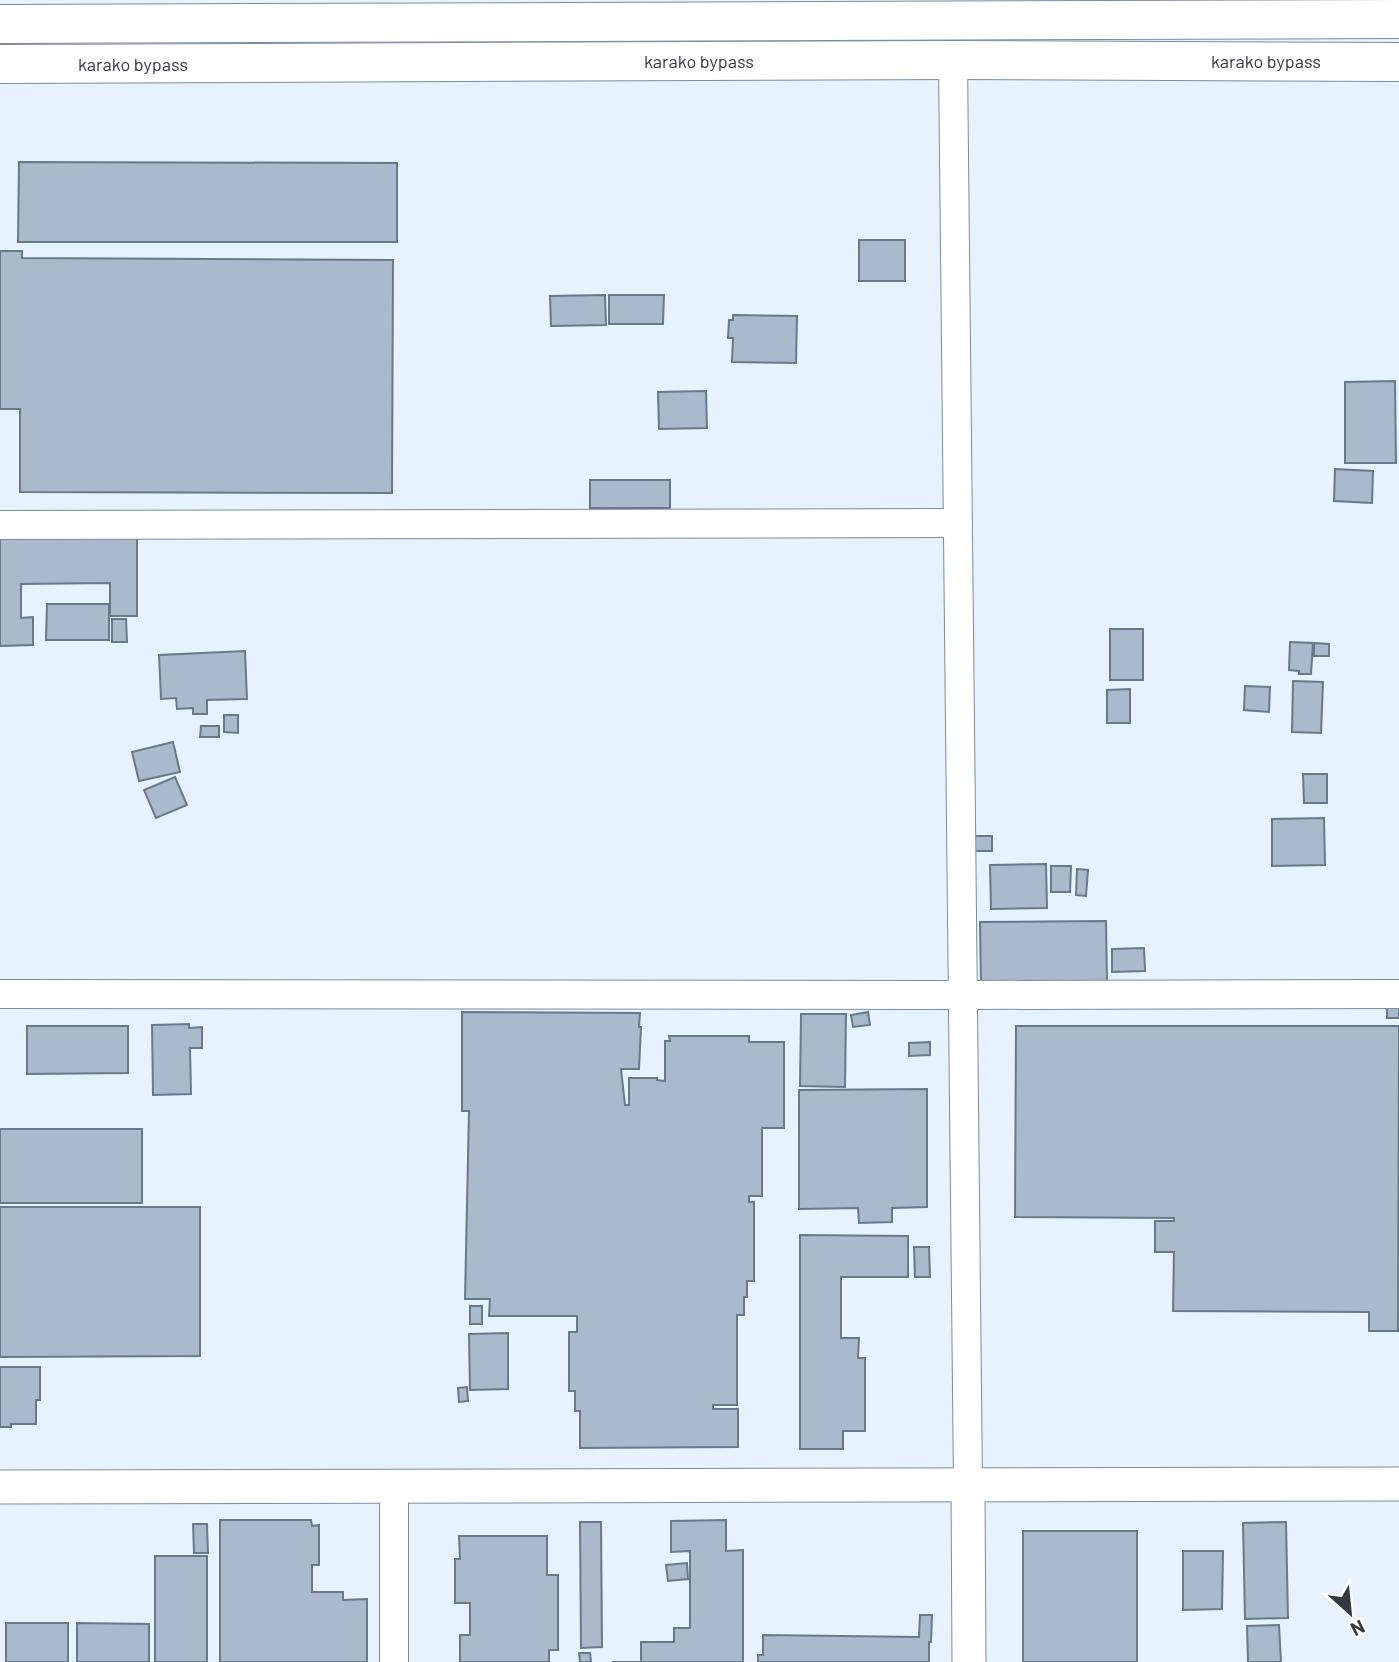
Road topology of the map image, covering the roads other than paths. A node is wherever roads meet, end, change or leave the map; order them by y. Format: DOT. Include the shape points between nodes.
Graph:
graph roads {
  1 [pos="956,11"];
  2 [pos="1399,19"];
  3 [pos="0,24"];
  4 [pos="953,60"];
  5 [pos="1399,62"];
  6 [pos="0,64"];
  7 [pos="958,523"];
  8 [pos="0,524"];
  9 [pos="0,994"];
  10 [pos="1399,994"];
  11 [pos="963,995"];
  12 [pos="968,1484"];
  13 [pos="1399,1484"];
  14 [pos="394,1486"];
  15 [pos="0,1487"];
  16 [pos="394,1662"];
  17 [pos="969,1662"];
  1 -- 2 [label="highway"];
  1 -- 3 [label="highway"];
  4 -- 5 [label="highway, karako bypass"];
  4 -- 6 [label="highway, karako bypass"];
  4 -- 7 [label="street"];
  7 -- 8 [label="street"];
  7 -- 11 [label="street"];
  9 -- 11 [label="street"];
  10 -- 11 [label="street"];
  11 -- 12 [label="street"];
  12 -- 13 [label="street"];
  12 -- 14 [label="street"];
  12 -- 17 [label="street"];
  14 -- 15 [label="street"];
  14 -- 16 [label="street"];
}
